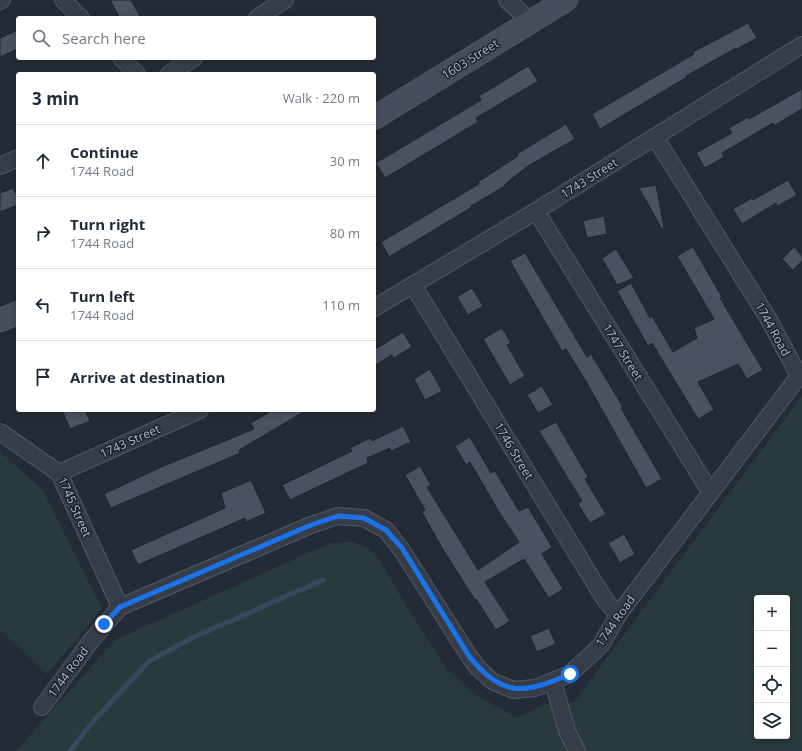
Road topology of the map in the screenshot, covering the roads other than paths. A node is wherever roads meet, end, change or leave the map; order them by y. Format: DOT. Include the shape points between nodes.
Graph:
graph roads {
  1 [pos="63,0"];
  2 [pos="507,0"];
  3 [pos="566,0"];
  4 [pos="281,1"];
  5 [pos="79,16"];
  6 [pos="260,16"];
  7 [pos="531,22"];
  8 [pos="802,45"];
  9 [pos="123,60"];
  10 [pos="191,60"];
  11 [pos="135,72"];
  12 [pos="172,72"];
  13 [pos="376,117"];
  14 [pos="655,137"];
  15 [pos="16,159"];
  16 [pos="0,166"];
  17 [pos="536,211"];
  18 [pos="413,285"];
  19 [pos="376,307"];
  20 [pos="16,314"];
  21 [pos="0,320"];
  22 [pos="800,377"];
  23 [pos="196,412"];
  24 [pos="0,432"];
  25 [pos="59,473"];
  26 [pos="711,493"];
  27 [pos="120,607"];
  28 [pos="618,615"];
  29 [pos="553,682"];
  30 [pos="42,707"];
  31 [pos="577,751"];
  1 -- 5 [label="street"];
  2 -- 7 [label="street"];
  3 -- 7 [label="street, 1603 Street"];
  4 -- 6 [label="street"];
  7 -- 13 [label="street, 1603 Street"];
  8 -- 14 [label="street, 1743 Street"];
  9 -- 11 [label="street"];
  10 -- 12 [label="street"];
  14 -- 17 [label="street, 1743 Street"];
  14 -- 22 [label="street, 1744 Road" via="768,318"];
  15 -- 16 [label="street"];
  17 -- 18 [label="street, 1743 Street"];
  17 -- 26 [label="street, 1747 Street"];
  18 -- 19 [label="street, 1743 Street"];
  18 -- 28 [label="street, 1746 Street" via="594,582"];
  20 -- 21 [label="street"];
  22 -- 26 [label="street, 1744 Road"];
  23 -- 25 [label="street, 1743 Street"];
  24 -- 25 [label="street, 1745 Street"];
  25 -- 27 [label="street, 1745 Street"];
  26 -- 28 [label="street, 1744 Road"];
  27 -- 29 [label="street, 1744 Road" via="311,525 338,516 364,518 386,530 402,548 469,656 492,681 513,690 536,688"];
  27 -- 30 [label="street, 1744 Road"];
  28 -- 29 [label="street, 1744 Road" via="601,645 570,674"];
  29 -- 31 [label="street" via="566,731"];
}
